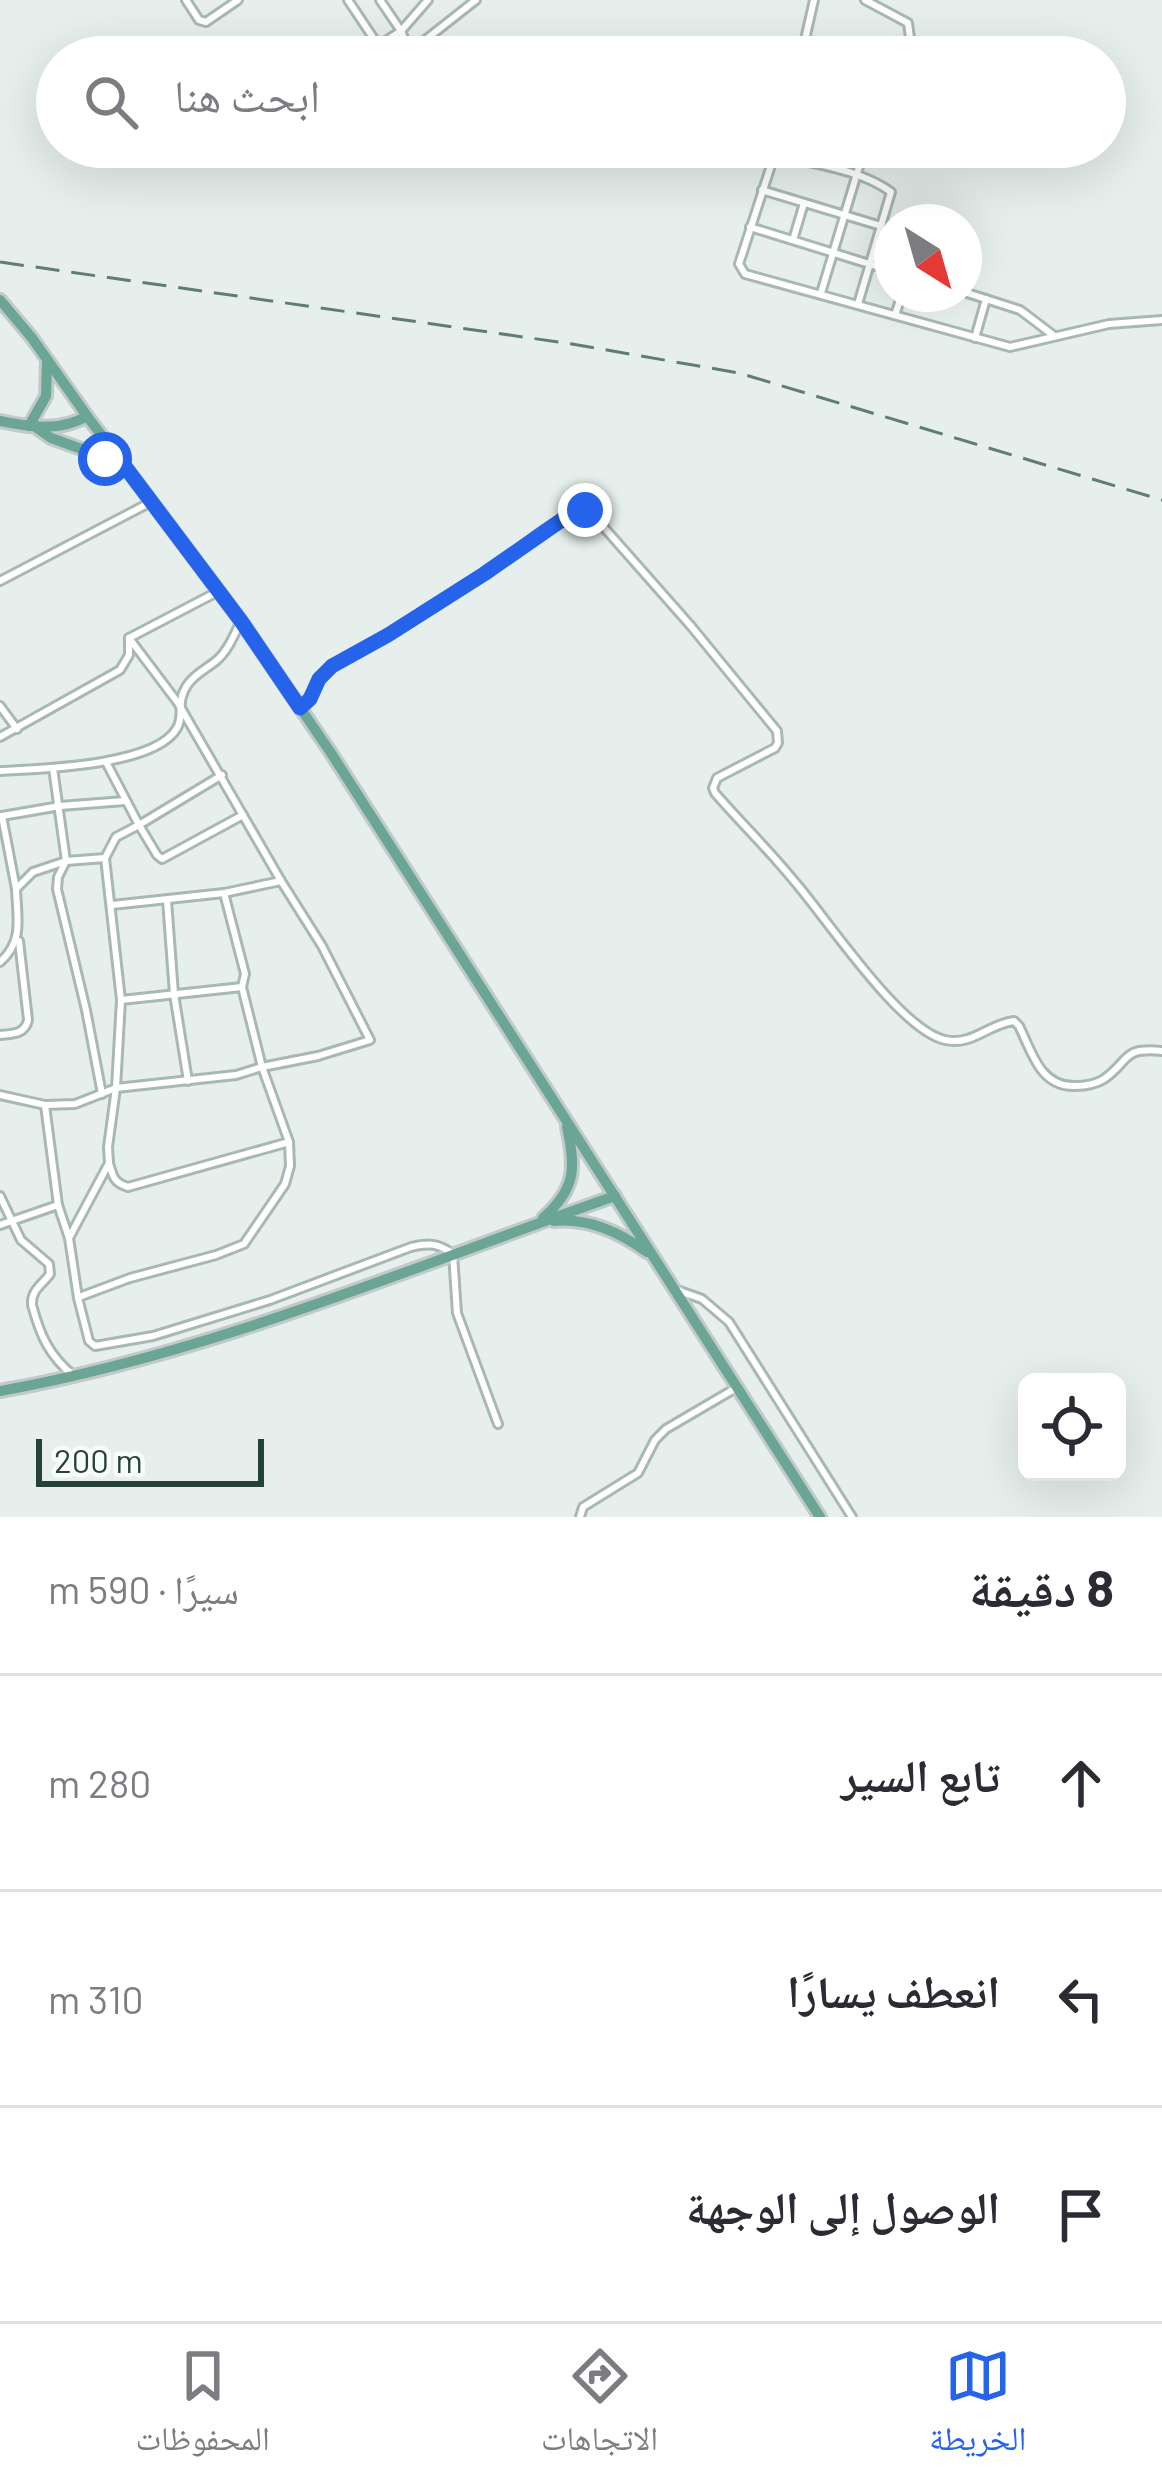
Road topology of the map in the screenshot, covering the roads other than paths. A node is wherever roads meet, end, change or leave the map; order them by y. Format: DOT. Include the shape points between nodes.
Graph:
graph roads {
  1 [pos="186,0"];
  2 [pos="238,0"];
  3 [pos="348,0"];
  4 [pos="380,0"];
  5 [pos="428,0"];
  6 [pos="476,0"];
  7 [pos="814,0"];
  8 [pos="865,0"];
  9 [pos="400,31"];
  10 [pos="371,36"];
  11 [pos="393,36"];
  12 [pos="402,36"];
  13 [pos="431,36"];
  14 [pos="806,36"];
  15 [pos="910,36"];
  16 [pos="770,168"];
  17 [pos="832,168"];
  18 [pos="859,168"];
  19 [pos="857,176"];
  20 [pos="762,190"];
  21 [pos="804,203"];
  22 [pos="887,204"];
  23 [pos="844,215"];
  24 [pos="874,224"];
  25 [pos="750,227"];
  26 [pos="792,241"];
  27 [pos="874,247"];
  28 [pos="833,255"];
  29 [pos="868,265"];
  30 [pos="874,267"];
  31 [pos="821,293"];
  32 [pos="982,298"];
  33 [pos="986,299"];
  34 [pos="0,300"];
  35 [pos="858,304"];
  36 [pos="896,312"];
  37 [pos="895,315"];
  38 [pos="1162,320"];
  39 [pos="1053,335"];
  40 [pos="975,338"];
  41 [pos="47,359"];
  42 [pos="87,416"];
  43 [pos="0,422"];
  44 [pos="31,426"];
  45 [pos="123,464"];
  46 [pos="151,502"];
  47 [pos="0,581"];
  48 [pos="219,591"];
  49 [pos="241,621"];
  50 [pos="129,638"];
  51 [pos="178,703"];
  52 [pos="0,706"];
  53 [pos="300,708"];
  54 [pos="17,729"];
  55 [pos="0,737"];
  56 [pos="106,762"];
  57 [pos="53,768"];
  58 [pos="0,771"];
  59 [pos="221,775"];
  60 [pos="125,801"];
  61 [pos="0,802"];
  62 [pos="60,806"];
  63 [pos="244,814"];
  64 [pos="1,817"];
  65 [pos="139,825"];
  66 [pos="105,858"];
  67 [pos="66,861"];
  68 [pos="281,881"];
  69 [pos="16,889"];
  70 [pos="224,893"];
  71 [pos="167,900"];
  72 [pos="110,905"];
  73 [pos="19,938"];
  74 [pos="0,962"];
  75 [pos="242,988"];
  76 [pos="174,994"];
  77 [pos="121,1000"];
  78 [pos="0,1035"];
  79 [pos="1162,1052"];
  80 [pos="262,1067"];
  81 [pos="188,1081"];
  82 [pos="116,1088"];
  83 [pos="102,1094"];
  84 [pos="0,1095"];
  85 [pos="45,1105"];
  86 [pos="565,1118"];
  87 [pos="289,1142"];
  88 [pos="109,1162"];
  89 [pos="0,1196"];
  90 [pos="615,1196"];
  91 [pos="58,1205"];
  92 [pos="10,1222"];
  93 [pos="538,1223"];
  94 [pos="0,1225"];
  95 [pos="69,1238"];
  96 [pos="453,1254"];
  97 [pos="652,1256"];
  98 [pos="673,1288"];
  99 [pos="78,1298"];
  100 [pos="76,1377"];
  101 [pos="736,1388"];
  102 [pos="0,1391"];
  103 [pos="498,1424"];
  104 [pos="580,1517"];
  105 [pos="820,1517"];
  106 [pos="852,1517"];
  1 -- 2 [label="street" via="206,22"];
  3 -- 10 [label="street"];
  4 -- 9 [label="street"];
  5 -- 9 [label="street"];
  6 -- 13 [label="street"];
  7 -- 14 [label="street"];
  8 -- 15 [label="street" via="908,23"];
  9 -- 11 [label="street"];
  9 -- 12 [label="street"];
  16 -- 20 [label="street"];
  17 -- 19 [label="street"];
  18 -- 19 [label="street"];
  19 -- 22 [label="street" via="891,192"];
  19 -- 23 [label="street"];
  20 -- 21 [label="street"];
  20 -- 25 [label="street"];
  21 -- 23 [label="street"];
  21 -- 26 [label="street"];
  23 -- 24 [label="street"];
  23 -- 28 [label="street"];
  25 -- 26 [label="street"];
  25 -- 31 [label="street" via="739,264 745,274"];
  26 -- 28 [label="street"];
  27 -- 29 [label="street"];
  28 -- 29 [label="street"];
  28 -- 31 [label="street"];
  29 -- 30 [label="street"];
  29 -- 35 [label="street"];
  31 -- 35 [label="street"];
  32 -- 33 [label="street"];
  33 -- 39 [label="street" via="1020,310"];
  33 -- 40 [label="street"];
  34 -- 41 [label="main road"];
  35 -- 37 [label="street"];
  36 -- 37 [label="street"];
  37 -- 40 [label="street"];
  38 -- 39 [label="street"];
  39 -- 40 [label="street" via="1010,347"];
  41 -- 42 [label="main road"];
  41 -- 44 [label="main road" via="46,396"];
  42 -- 44 [label="main road"];
  42 -- 45 [label="main road"];
  43 -- 44 [label="main road"];
  44 -- 45 [label="main road"];
  45 -- 46 [label="main road"];
  46 -- 47 [label="street"];
  46 -- 48 [label="main road"];
  48 -- 49 [label="main road"];
  48 -- 50 [label="street"];
  49 -- 51 [label="street"];
  49 -- 53 [label="main road"];
  50 -- 51 [label="street"];
  50 -- 54 [label="street" via="120,670"];
  51 -- 56 [label="street" via="174,732"];
  51 -- 59 [label="street"];
  52 -- 54 [label="street"];
  53 -- 79 [label="street" via="332,666 585,510 774,725 775,748 717,778 715,793 902,1010 947,1041 965,1042 1014,1021 1045,1076 1060,1085 1094,1083 1136,1051"];
  53 -- 86 [label="main road"];
  54 -- 55 [label="street"];
  56 -- 57 [label="street"];
  56 -- 60 [label="street"];
  57 -- 58 [label="street"];
  57 -- 62 [label="street"];
  59 -- 63 [label="street"];
  59 -- 65 [label="street"];
  60 -- 62 [label="street"];
  60 -- 65 [label="street"];
  61 -- 64 [label="street"];
  62 -- 64 [label="street"];
  62 -- 67 [label="street"];
  63 -- 65 [label="street" via="162,859"];
  63 -- 68 [label="street"];
  64 -- 69 [label="street"];
  65 -- 66 [label="street" via="116,837"];
  66 -- 67 [label="street"];
  66 -- 72 [label="street"];
  67 -- 69 [label="street" via="32,872"];
  67 -- 83 [label="street" via="57,889"];
  68 -- 70 [label="street"];
  68 -- 80 [label="street" via="370,1040"];
  69 -- 73 [label="street"];
  70 -- 71 [label="street"];
  70 -- 75 [label="street"];
  71 -- 72 [label="street"];
  71 -- 76 [label="street"];
  72 -- 77 [label="street"];
  73 -- 74 [label="street"];
  73 -- 78 [label="street" via="28,1020"];
  75 -- 76 [label="street"];
  75 -- 80 [label="street"];
  76 -- 77 [label="street"];
  76 -- 81 [label="street"];
  77 -- 82 [label="street"];
  80 -- 81 [label="street"];
  80 -- 87 [label="street"];
  81 -- 82 [label="street"];
  82 -- 83 [label="street"];
  82 -- 88 [label="street"];
  83 -- 85 [label="street"];
  84 -- 85 [label="street"];
  85 -- 91 [label="street"];
  86 -- 90 [label="main road"];
  86 -- 93 [label="main road" via="572,1178"];
  87 -- 88 [label="street" via="128,1186 113,1179"];
  87 -- 99 [label="street" via="285,1184 244,1244"];
  88 -- 95 [label="street"];
  89 -- 92 [label="street"];
  90 -- 93 [label="main road"];
  90 -- 97 [label="main road"];
  91 -- 92 [label="street"];
  91 -- 95 [label="street"];
  92 -- 94 [label="street"];
  92 -- 100 [label="street" via="49,1264 32,1305 49,1352"];
  93 -- 96 [label="main road"];
  93 -- 97 [label="main road" via="603,1227"];
  95 -- 99 [label="street"];
  96 -- 99 [label="street" via="440,1245 411,1247 270,1300 102,1347 89,1341"];
  96 -- 100 [label="main road" via="198,1344"];
  96 -- 103 [label="street" via="457,1313"];
  97 -- 98 [label="main road"];
  98 -- 101 [label="main road"];
  98 -- 106 [label="street" via="729,1322"];
  100 -- 102 [label="main road"];
  101 -- 104 [label="street" via="666,1429 638,1473"];
  101 -- 105 [label="main road"];
}
